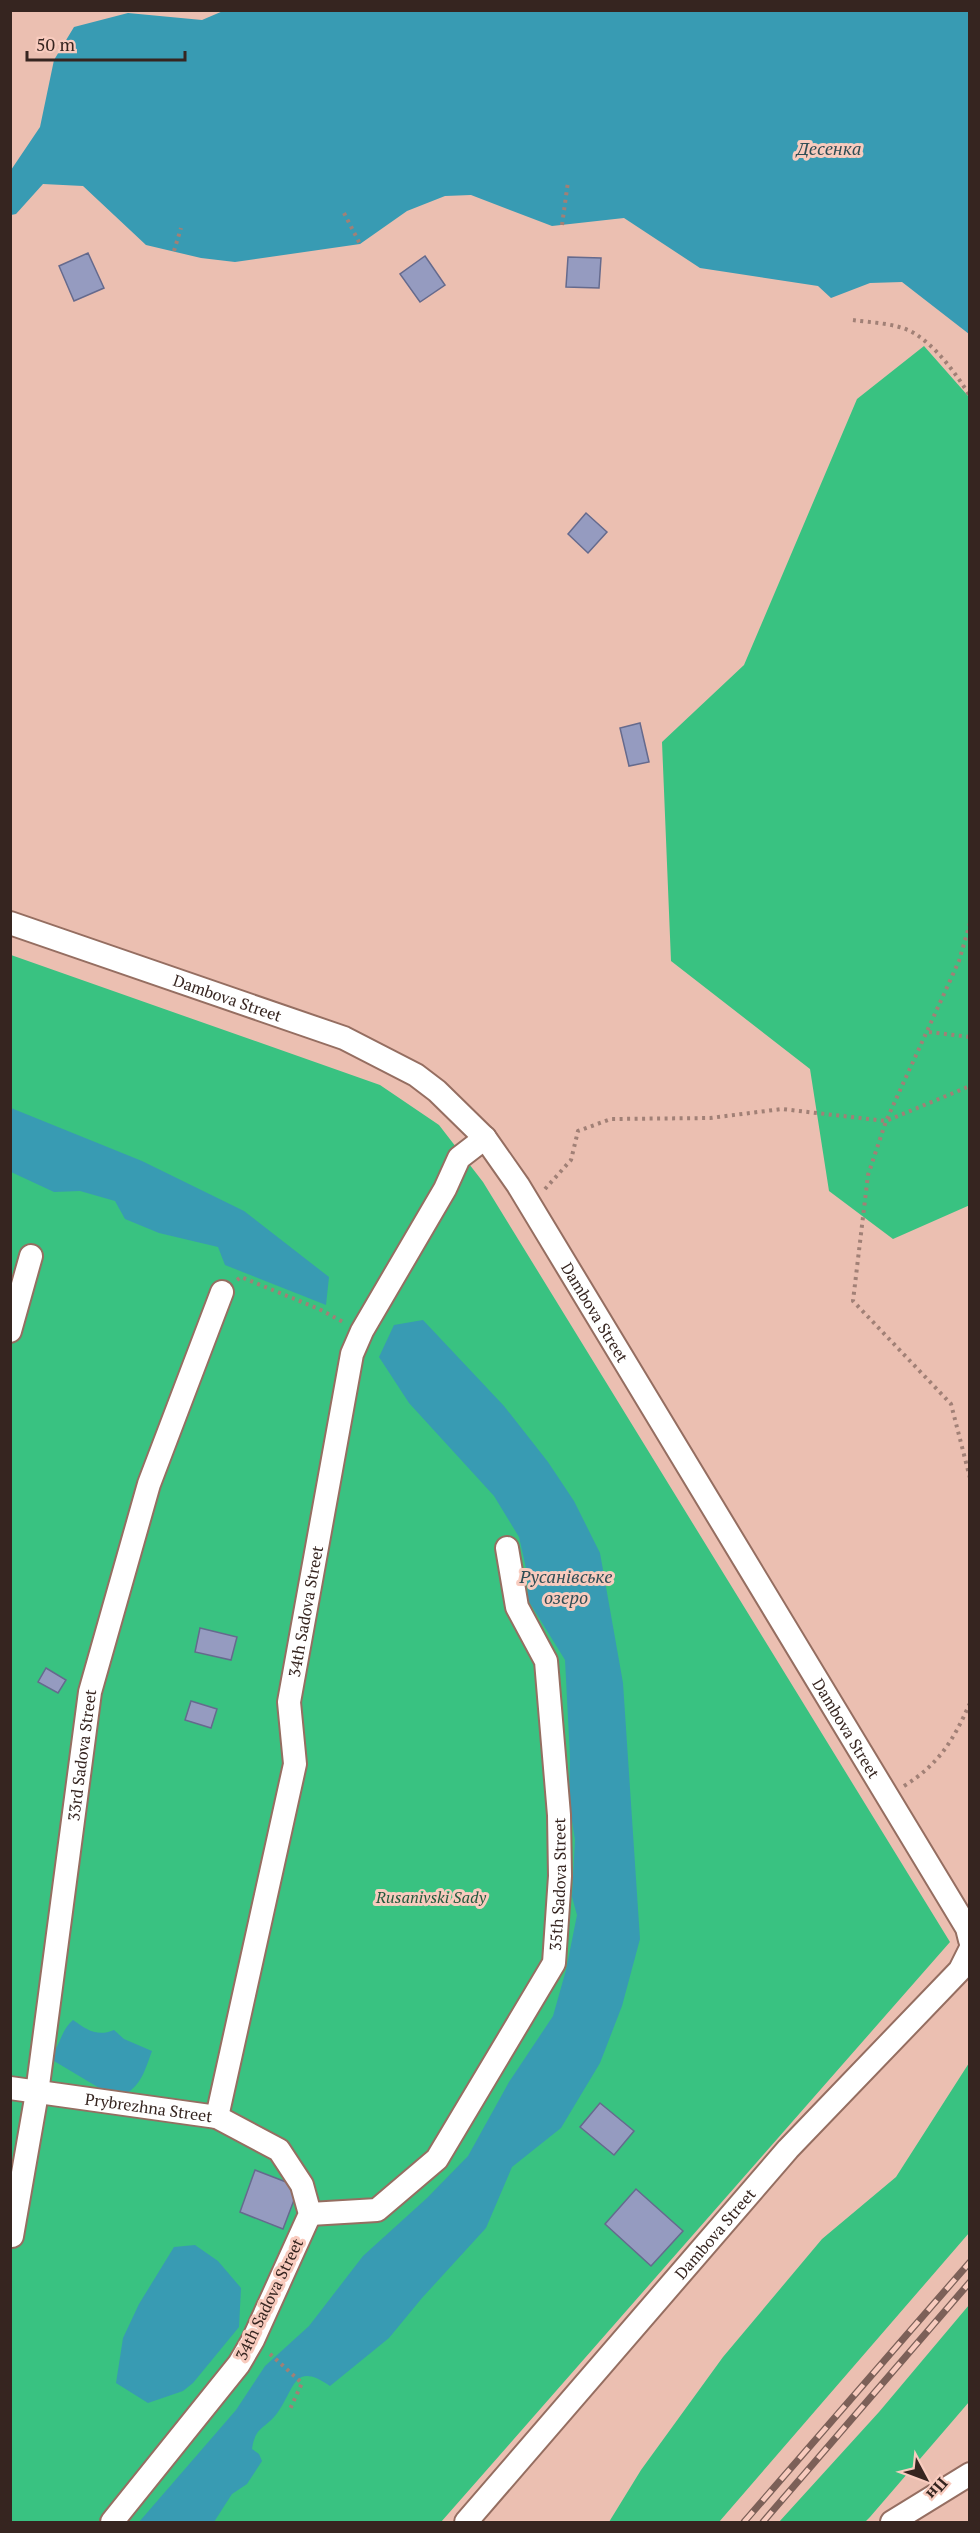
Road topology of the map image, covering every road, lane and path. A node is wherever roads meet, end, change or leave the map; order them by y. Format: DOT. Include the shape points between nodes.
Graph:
graph roads {
  1 [pos="568,182"];
  2 [pos="344,213"];
  3 [pos="562,225"];
  4 [pos="181,228"];
  5 [pos="360,244"];
  6 [pos="174,252"];
  7 [pos="853,320"];
  8 [pos="969,396"];
  9 [pos="10,923"];
  10 [pos="969,923"];
  11 [pos="929,1032"];
  12 [pos="969,1037"];
  13 [pos="969,1086"];
  14 [pos="886,1121"];
  15 [pos="485,1138"];
  16 [pos="529,1203"];
  17 [pos="30,1256"];
  18 [pos="222,1292"];
  19 [pos="10,1331"];
  20 [pos="362,1331"];
  21 [pos="969,1478"];
  22 [pos="507,1548"];
  23 [pos="969,1703"];
  24 [pos="888,1797"];
  25 [pos="969,1940"];
  26 [pos="969,1950"];
  27 [pos="10,2088"];
  28 [pos="37,2093"];
  29 [pos="217,2117"];
  30 [pos="310,2214"];
  31 [pos="12,2236"];
  32 [pos="270,2355"];
  33 [pos="290,2409"];
  34 [pos="969,2474"];
  35 [pos="112,2523"];
  36 [pos="466,2523"];
  37 [pos="891,2523"];
  1 -- 3 [label="path"];
  2 -- 5 [label="path"];
  4 -- 6 [label="path"];
  7 -- 8 [label="path" via="917,334 952,369"];
  9 -- 15 [label="street, Dambova Street" via="344,1038 416,1075"];
  10 -- 11 [label="path" via="959,961"];
  11 -- 12 [label="path"];
  11 -- 14 [label="path"];
  13 -- 14 [label="path"];
  14 -- 16 [label="path" via="782,1109 710,1118 611,1119 578,1131 571,1160"];
  14 -- 21 [label="path" via="868,1175 853,1301 951,1404"];
  15 -- 16 [label="street, Dambova Street"];
  15 -- 20 [label="street, 34th Sadova Street" via="459,1158"];
  16 -- 24 [label="street, Dambova Street"];
  17 -- 19 [label="street"];
  18 -- 20 [label="path" via="241,1277"];
  18 -- 28 [label="street, 33rd Sadova Street" via="149,1484 90,1692"];
  20 -- 29 [label="street, 34th Sadova Street" via="352,1354 289,1702 295,1764"];
  22 -- 30 [label="street, 35th Sadova Street" via="517,1607 546,1661 559,1815 560,1875 554,1963 437,2159 377,2210"];
  23 -- 24 [label="path" via="955,1738 927,1772"];
  24 -- 25 [label="street, Dambova Street" via="968,1929"];
  26 -- 36 [label="street, Dambova Street" via="960,1970 788,2149"];
  27 -- 28 [label="street, Prybrezhna Street"];
  28 -- 29 [label="street, Prybrezhna Street"];
  28 -- 31 [label="street, 33rd Sadova Street"];
  29 -- 30 [label="street, Prybrezhna Street" via="279,2150 302,2185"];
  30 -- 35 [label="street, 34th Sadova Street" via="267,2311 238,2364"];
  32 -- 33 [label="path" via="303,2383"];
  34 -- 37 [label="street"];
}
